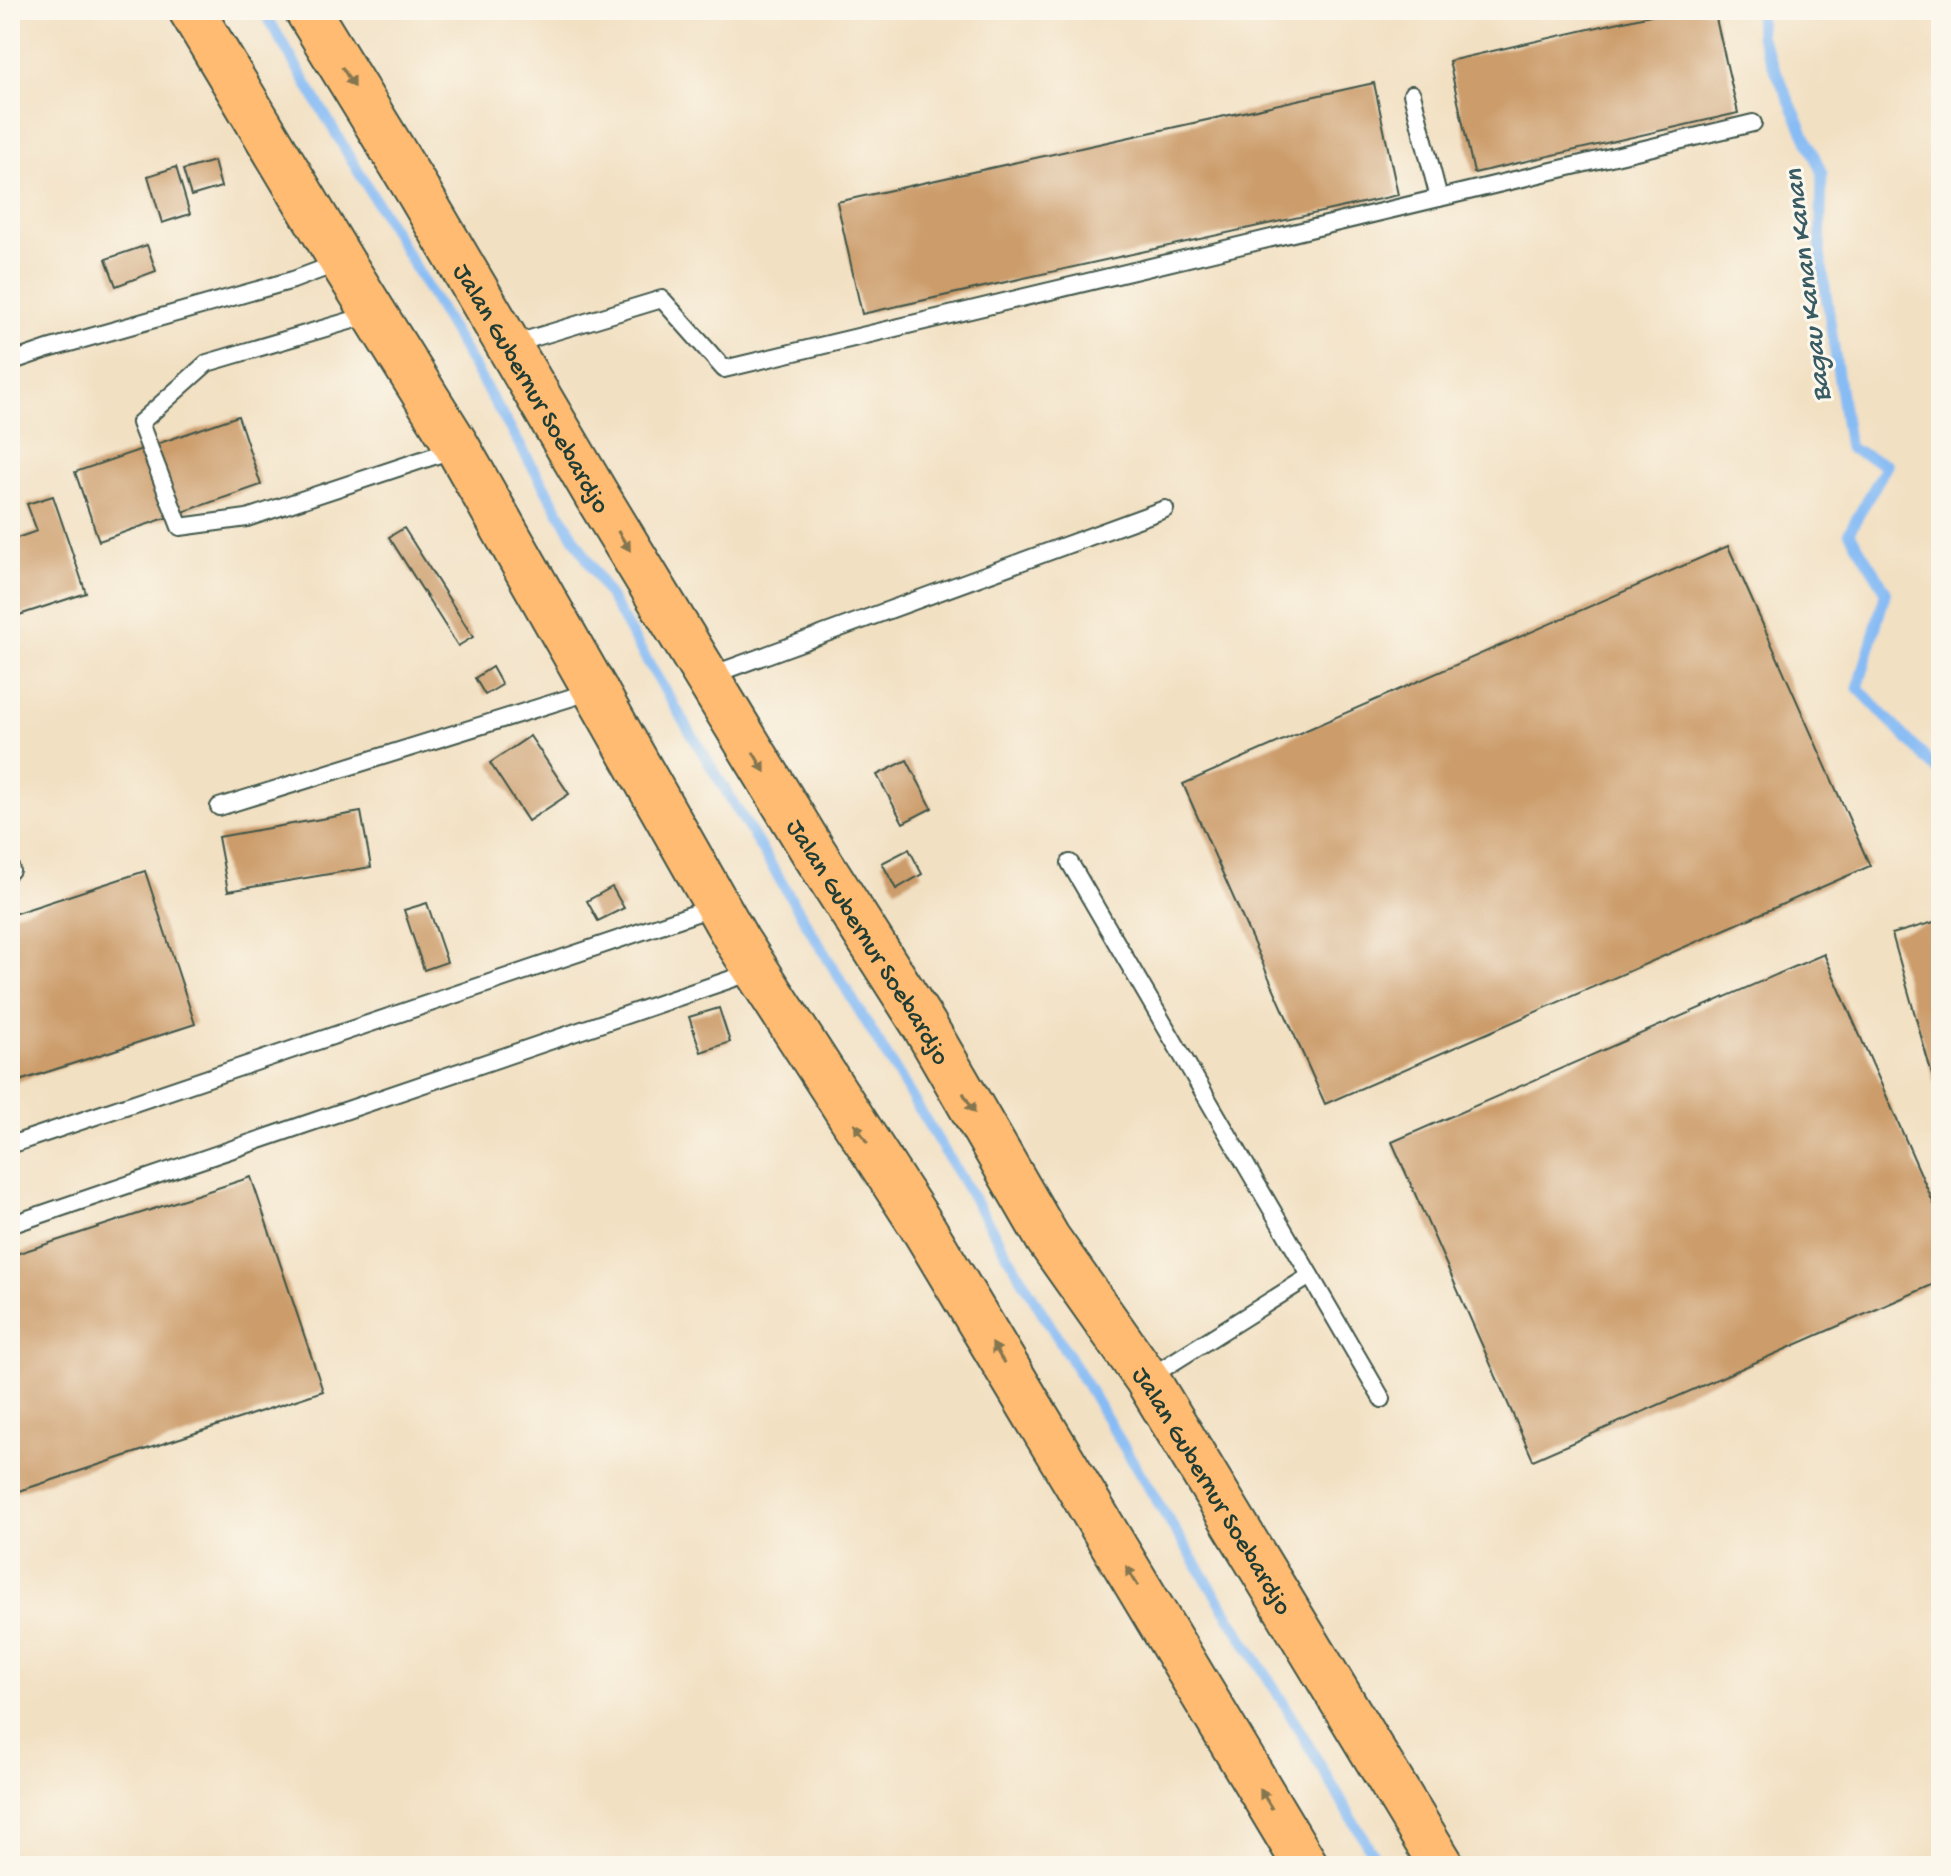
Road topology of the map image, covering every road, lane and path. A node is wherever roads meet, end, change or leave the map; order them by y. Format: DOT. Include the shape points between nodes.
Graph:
graph roads {
  1 [pos="191,10"];
  2 [pos="307,10"];
  3 [pos="1412,94"];
  4 [pos="1753,123"];
  5 [pos="1439,198"];
  6 [pos="342,262"];
  7 [pos="374,314"];
  8 [pos="508,346"];
  9 [pos="10,362"];
  10 [pos="458,448"];
  11 [pos="1165,509"];
  12 [pos="708,677"];
  13 [pos="597,690"];
  14 [pos="219,807"];
  15 [pos="1070,863"];
  16 [pos="717,906"];
  17 [pos="756,970"];
  18 [pos="10,1145"];
  19 [pos="10,1225"];
  20 [pos="1310,1276"];
  21 [pos="1147,1379"];
  22 [pos="1382,1399"];
  23 [pos="1306,1866"];
  24 [pos="1442,1866"];
  1 -- 6 [label="highway"];
  2 -- 8 [label="highway, Jalan Gubernur Soebardjo, one-way"];
  3 -- 5 [label="lane"];
  4 -- 5 [label="lane"];
  5 -- 8 [label="lane" via="724,369 662,299"];
  6 -- 7 [label="highway"];
  6 -- 9 [label="lane"];
  7 -- 10 [label="highway"];
  7 -- 10 [label="lane" via="207,363 140,423 180,527 247,518"];
  8 -- 12 [label="highway, Jalan Gubernur Soebardjo, one-way"];
  10 -- 13 [label="highway"];
  11 -- 12 [label="lane"];
  12 -- 21 [label="highway, Jalan Gubernur Soebardjo, one-way" via="924,1025 1048,1239"];
  13 -- 14 [label="lane"];
  13 -- 16 [label="highway"];
  15 -- 20 [label="lane"];
  16 -- 17 [label="highway"];
  16 -- 18 [label="lane"];
  17 -- 19 [label="lane"];
  23 -- 17 [label="highway, one-way" via="925,1231"];
  20 -- 21 [label="lane"];
  20 -- 22 [label="lane"];
  21 -- 24 [label="highway, Jalan Gubernur Soebardjo"];
}
